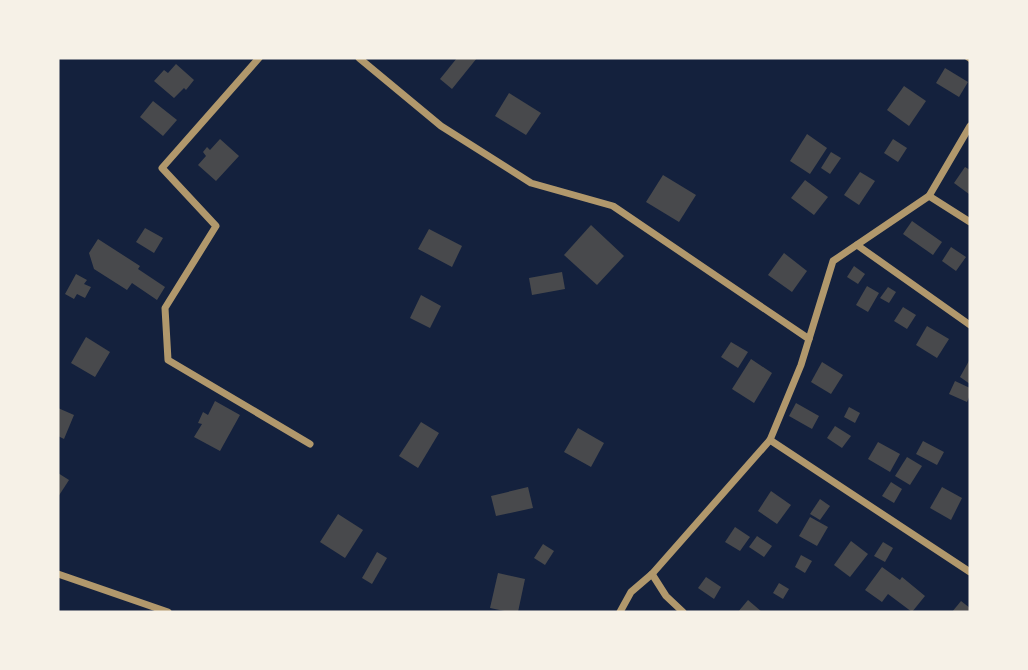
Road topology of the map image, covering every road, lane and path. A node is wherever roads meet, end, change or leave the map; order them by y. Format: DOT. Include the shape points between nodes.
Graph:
graph roads {
  1 [pos="259,58"];
  2 [pos="359,58"];
  3 [pos="970,126"];
  4 [pos="929,196"];
  5 [pos="970,222"];
  6 [pos="857,245"];
  7 [pos="970,325"];
  8 [pos="809,339"];
  9 [pos="770,440"];
  10 [pos="310,444"];
  11 [pos="970,572"];
  12 [pos="58,574"];
  13 [pos="652,575"];
  14 [pos="168,612"];
  15 [pos="620,612"];
  16 [pos="683,612"];
  1 -- 10 [label="street" via="162,169 216,226 165,308 168,360"];
  2 -- 8 [label="street" via="441,126 531,183 613,206"];
  3 -- 4 [label="street"];
  4 -- 5 [label="street"];
  4 -- 6 [label="street"];
  6 -- 7 [label="street"];
  6 -- 8 [label="street" via="833,261"];
  8 -- 9 [label="street"];
  9 -- 11 [label="street"];
  9 -- 13 [label="street"];
  12 -- 14 [label="street"];
  13 -- 15 [label="street" via="631,592"];
  13 -- 16 [label="street"];
}
